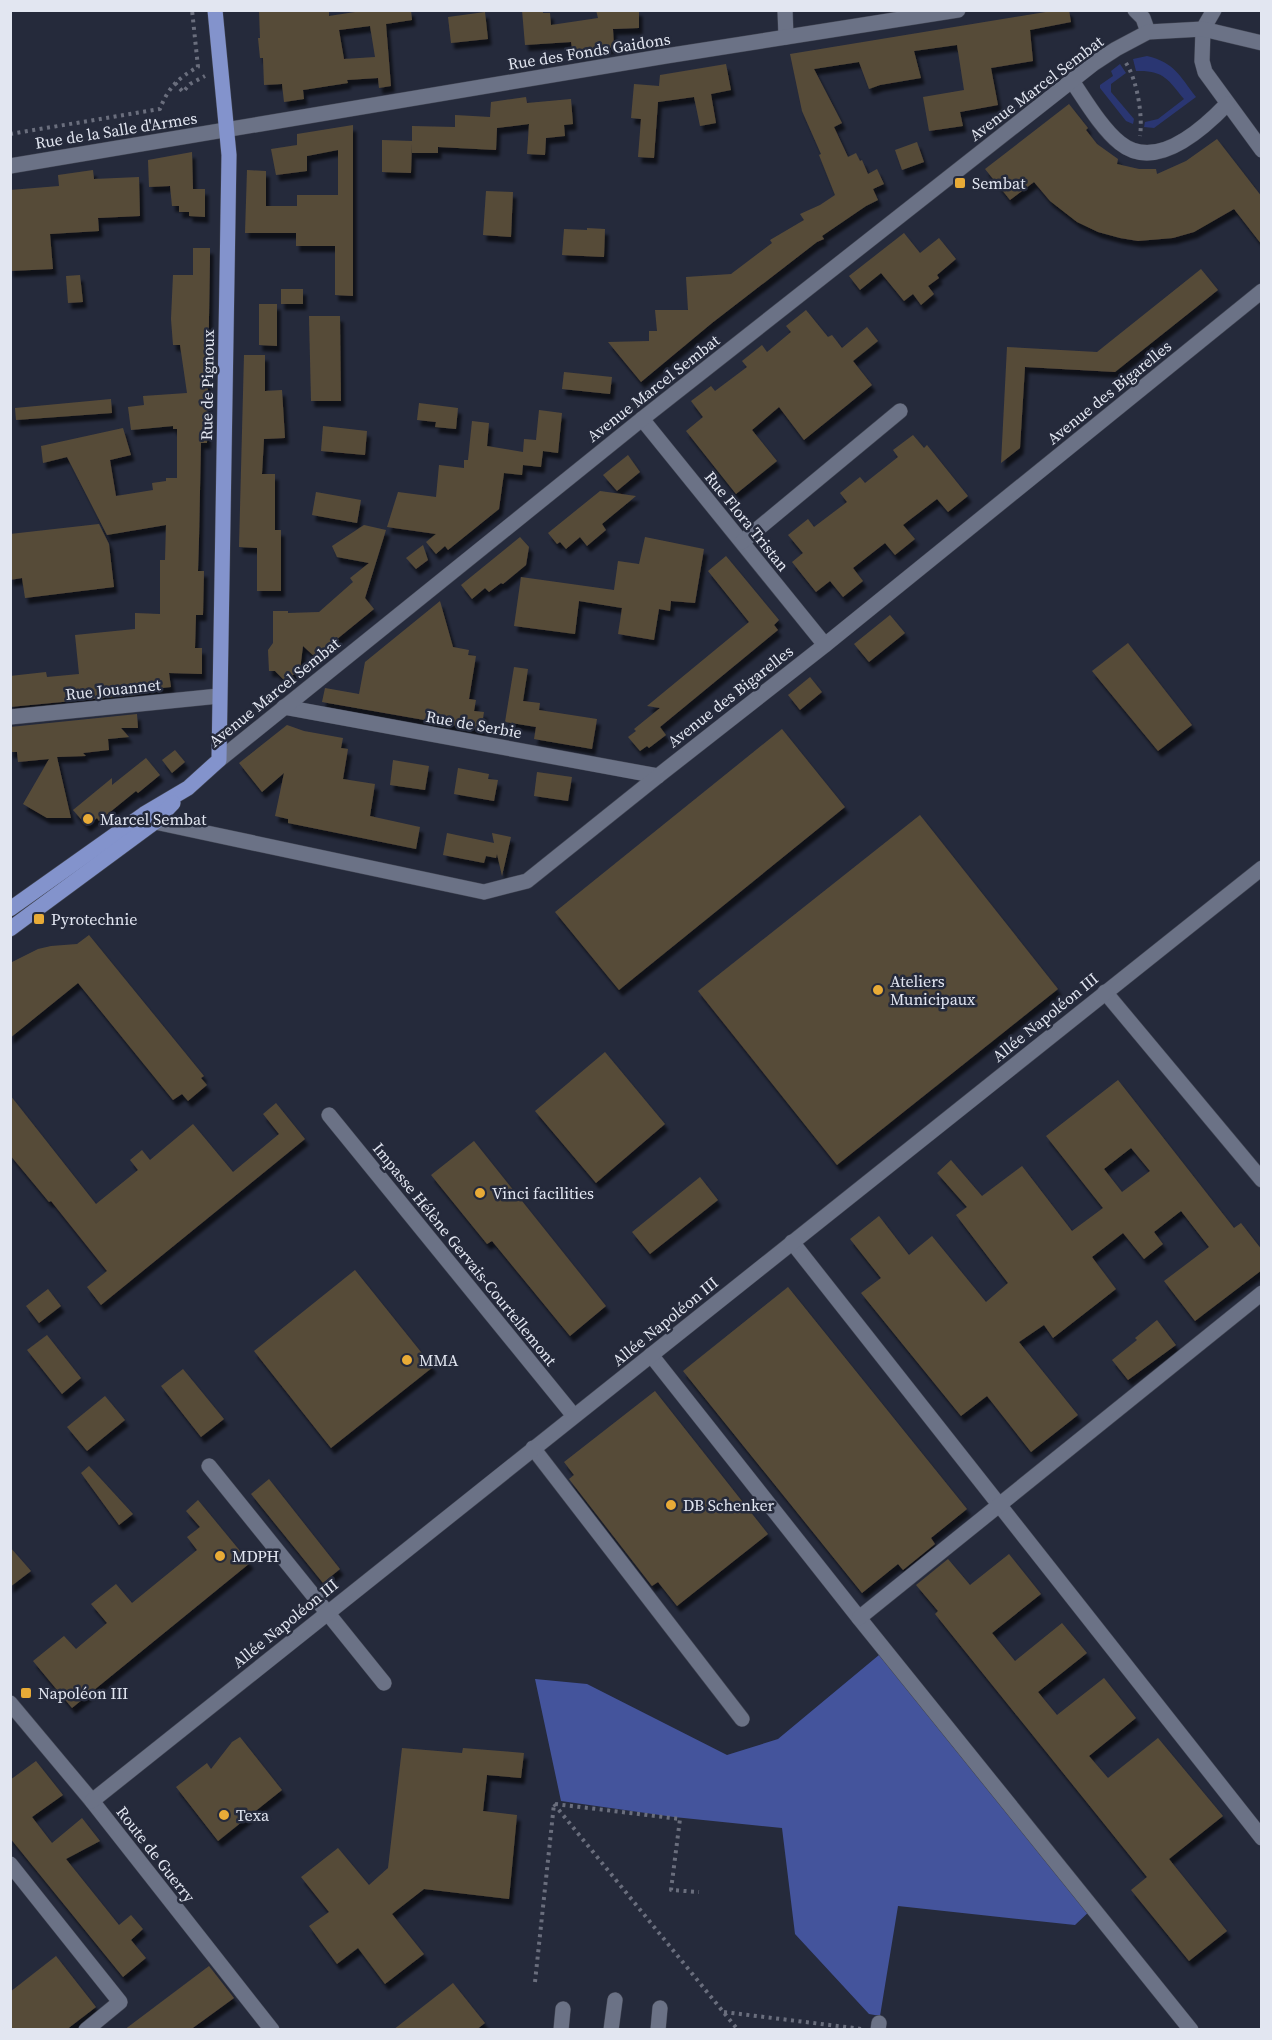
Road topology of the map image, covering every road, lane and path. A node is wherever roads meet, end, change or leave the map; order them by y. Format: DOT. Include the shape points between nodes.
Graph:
graph roads {
  1 [pos="192,10"];
  2 [pos="215,10"];
  3 [pos="784,10"];
  4 [pos="958,10"];
  5 [pos="1135,10"];
  6 [pos="1214,10"];
  7 [pos="1203,29"];
  8 [pos="1148,32"];
  9 [pos="786,38"];
  10 [pos="1262,43"];
  11 [pos="1122,57"];
  12 [pos="221,75"];
  13 [pos="1072,81"];
  14 [pos="175,84"];
  15 [pos="1227,104"];
  16 [pos="1141,127"];
  17 [pos="227,130"];
  18 [pos="10,134"];
  19 [pos="1262,150"];
  20 [pos="10,166"];
  21 [pos="1262,291"];
  22 [pos="900,411"];
  23 [pos="642,419"];
  24 [pos="742,542"];
  25 [pos="825,645"];
  26 [pos="219,696"];
  27 [pos="284,707"];
  28 [pos="10,717"];
  29 [pos="219,760"];
  30 [pos="658,776"];
  31 [pos="149,818"];
  32 [pos="1262,868"];
  33 [pos="10,909"];
  34 [pos="10,929"];
  35 [pos="1105,992"];
  36 [pos="329,1115"];
  37 [pos="1262,1180"];
  38 [pos="792,1242"];
  39 [pos="1262,1293"];
  40 [pos="651,1355"];
  41 [pos="574,1416"];
  42 [pos="533,1448"];
  43 [pos="209,1466"];
  44 [pos="999,1506"];
  45 [pos="328,1612"];
  46 [pos="859,1618"];
  47 [pos="384,1683"];
  48 [pos="10,1703"];
  49 [pos="742,1719"];
  50 [pos="92,1801"];
  51 [pos="554,1804"];
  52 [pos="1262,1838"];
  53 [pos="10,1864"];
  54 [pos="699,1892"];
  55 [pos="535,1982"];
  56 [pos="615,2000"];
  57 [pos="660,2008"];
  58 [pos="563,2009"];
  59 [pos="723,2012"];
  60 [pos="874,2027"];
  61 [pos="86,2030"];
  62 [pos="272,2030"];
  63 [pos="561,2030"];
  64 [pos="611,2030"];
  65 [pos="658,2030"];
  66 [pos="738,2030"];
  67 [pos="1191,2030"];
  1 -- 14 [label="path" via="198,67"];
  2 -- 12 [label="main road, Rue de Pignoux"];
  3 -- 9 [label="street"];
  4 -- 9 [label="street, Rue des Fonds Gaidons"];
  5 -- 8 [label="street"];
  6 -- 7 [label="street"];
  7 -- 8 [label="street, Avenue Marcel Sembat"];
  7 -- 10 [label="street, Avenue Marcel Sembat"];
  7 -- 15 [label="street" via="1205,72"];
  8 -- 13 [label="street, Avenue Marcel Sembat" via="1116,49"];
  9 -- 17 [label="street, Rue des Fonds Gaidons"];
  11 -- 16 [label="path" via="1131,71"];
  12 -- 14 [label="path" via="205,76 183,92"];
  12 -- 17 [label="main road, Rue de Pignoux"];
  13 -- 15 [label="street" via="1107,130 1120,143 1143,152 1161,152 1179,145"];
  13 -- 23 [label="street, Avenue Marcel Sembat"];
  14 -- 18 [label="path" via="166,93 160,109"];
  15 -- 19 [label="street"];
  17 -- 20 [label="street, Rue de la Salle d'Armes"];
  17 -- 26 [label="main road, Rue de Pignoux"];
  21 -- 25 [label="street, Avenue des Bigarelles"];
  22 -- 24 [label="street"];
  23 -- 24 [label="street, Rue Flora Tristan"];
  23 -- 27 [label="street, Avenue Marcel Sembat"];
  24 -- 25 [label="street, Rue Flora Tristan"];
  25 -- 30 [label="street, Avenue des Bigarelles"];
  26 -- 28 [label="street, Rue Jouannet"];
  26 -- 29 [label="main road, Rue de Pignoux"];
  27 -- 29 [label="street, Avenue Marcel Sembat"];
  27 -- 30 [label="street, Rue de Serbie"];
  29 -- 31 [label="main road, Avenue Marcel Sembat"];
  30 -- 31 [label="street, Avenue des Bigarelles" via="527,881 484,892"];
  31 -- 33 [label="main road"];
  31 -- 34 [label="main road"];
  32 -- 35 [label="street, Allée Napoléon III"];
  35 -- 37 [label="street"];
  35 -- 38 [label="street, Allée Napoléon III"];
  36 -- 41 [label="street, Impasse Hélène Gervais-Courtellemont"];
  38 -- 40 [label="street, Allée Napoléon III"];
  38 -- 44 [label="street"];
  39 -- 44 [label="street"];
  40 -- 41 [label="street, Allée Napoléon III"];
  40 -- 46 [label="street"];
  41 -- 42 [label="street, Allée Napoléon III"];
  42 -- 45 [label="street, Allée Napoléon III"];
  42 -- 49 [label="street"];
  43 -- 45 [label="street"];
  44 -- 46 [label="street"];
  44 -- 52 [label="street"];
  45 -- 47 [label="street"];
  45 -- 50 [label="street, Allée Napoléon III"];
  46 -- 67 [label="street"];
  48 -- 50 [label="street, Route de Guerry"];
  50 -- 62 [label="street, Route de Guerry"];
  51 -- 54 [label="path" via="680,1819 671,1890"];
  51 -- 55 [label="path"];
  51 -- 59 [label="path"];
  53 -- 61 [label="street" via="120,2001"];
  56 -- 64 [label="street"];
  57 -- 65 [label="street"];
  58 -- 63 [label="street"];
  59 -- 60 [label="path"];
  59 -- 66 [label="path"];
}
